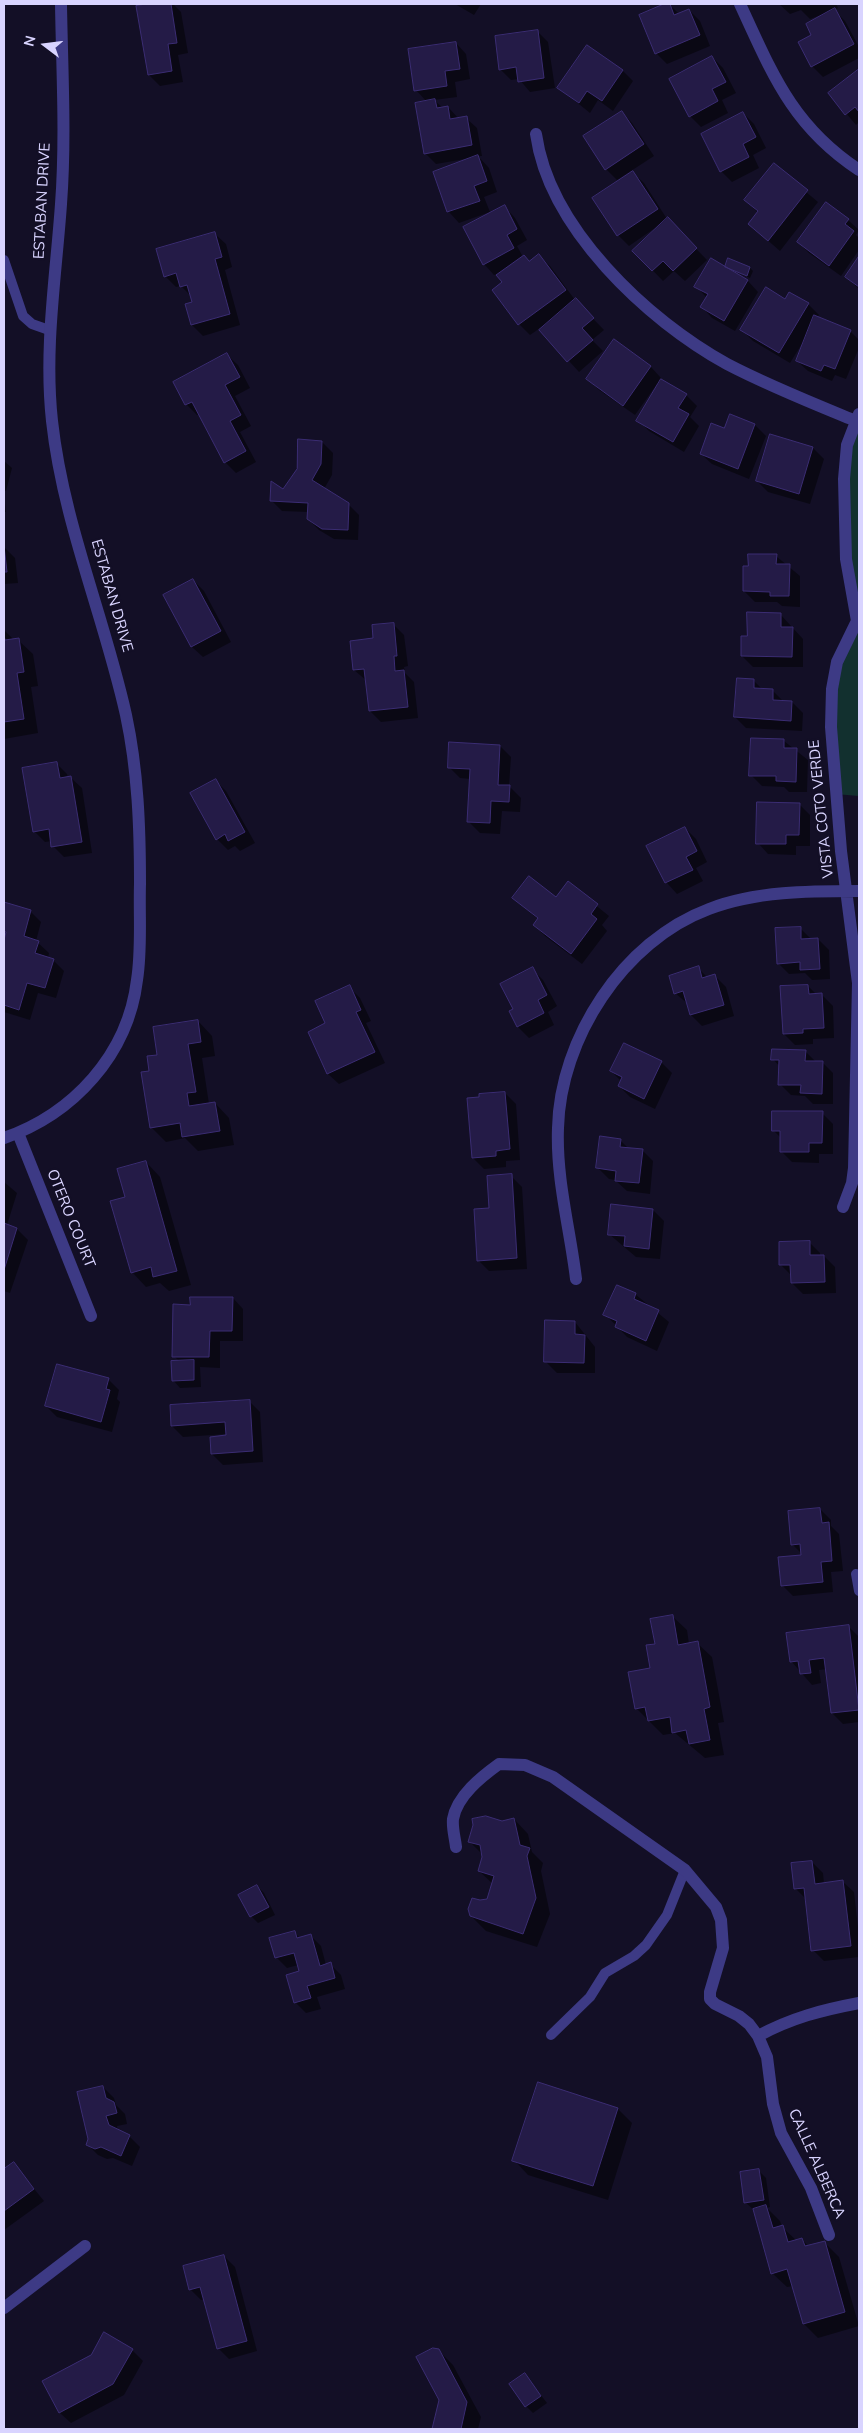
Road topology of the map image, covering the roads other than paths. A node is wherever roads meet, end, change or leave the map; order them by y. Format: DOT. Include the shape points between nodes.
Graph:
graph roads {
  1 [pos="61,4"];
  2 [pos="740,4"];
  3 [pos="536,134"];
  4 [pos="859,170"];
  5 [pos="4,260"];
  6 [pos="49,330"];
  7 [pos="858,417"];
  8 [pos="853,891"];
  9 [pos="18,1134"];
  10 [pos="4,1138"];
  11 [pos="842,1207"];
  12 [pos="576,1279"];
  13 [pos="91,1316"];
  14 [pos="856,1574"];
  15 [pos="859,1591"];
  16 [pos="456,1847"];
  17 [pos="686,1870"];
  18 [pos="859,2004"];
  19 [pos="551,2035"];
  20 [pos="758,2036"];
  21 [pos="829,2235"];
  22 [pos="85,2246"];
  23 [pos="4,2308"];
  1 -- 6 [label="street, ESTABAN DRIVE" via="61,201"];
  2 -- 4 [label="street" via="778,86 792,107 826,145"];
  3 -- 7 [label="street" via="538,152 560,204 591,250 639,299 726,363 784,392"];
  5 -- 6 [label="lane" via="23,316 32,324"];
  6 -- 9 [label="street, ESTABAN DRIVE" via="52,417 62,482 113,664 132,750 140,820 139,963 133,1003 119,1041 108,1058 83,1090 64,1107"];
  7 -- 8 [label="street, VISTA COTO VERDE" via="847,445 844,526 857,621 842,648 834,675 831,727 838,823"];
  8 -- 11 [label="street, VISTA COTO VERDE" via="858,993 854,1168 852,1184"];
  8 -- 12 [label="street" via="751,897 707,909 646,948 601,1000 570,1061 560,1102 558,1152"];
  9 -- 10 [label="street, ESTABAN DRIVE"];
  9 -- 13 [label="street, OTERO COURT"];
  14 -- 15 [label="lane"];
  16 -- 17 [label="street" via="453,1818 472,1787 499,1764 525,1765 553,1777"];
  17 -- 19 [label="lane" via="667,1915 646,1945 605,1973 590,1997"];
  17 -- 20 [label="street, CALLE ALBERCA" via="716,1907 721,1920 723,1948 710,1999 750,2024"];
  18 -- 20 [label="street" via="799,2016"];
  20 -- 21 [label="street, CALLE ALBERCA" via="768,2057 773,2104 781,2133 812,2188"];
  22 -- 23 [label="street"];
}
